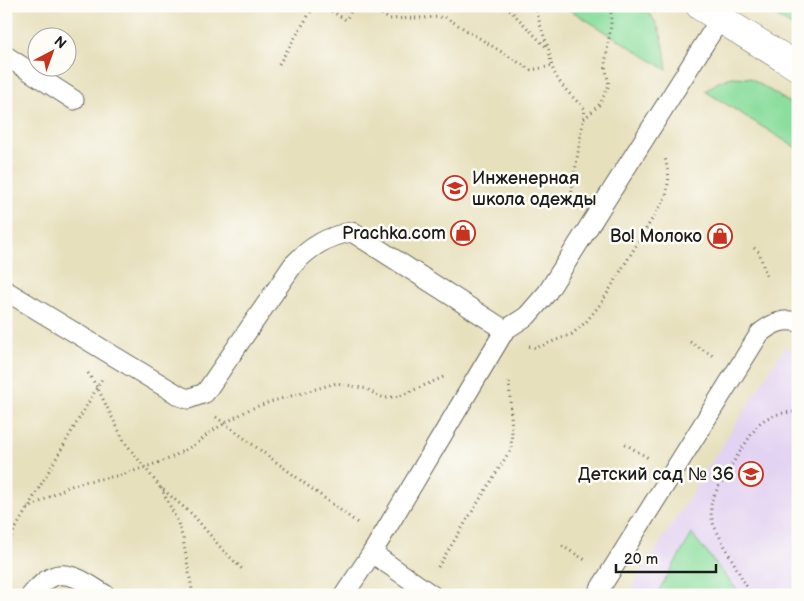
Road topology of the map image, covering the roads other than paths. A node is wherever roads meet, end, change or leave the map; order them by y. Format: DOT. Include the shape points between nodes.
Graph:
graph roads {
  1 [pos="710,12"];
  2 [pos="6,56"];
  3 [pos="798,67"];
  4 [pos="74,100"];
  5 [pos="6,291"];
  6 [pos="798,322"];
  7 [pos="505,330"];
  8 [pos="376,546"];
  9 [pos="428,592"];
  10 [pos="31,595"];
  11 [pos="106,595"];
  12 [pos="344,595"];
  13 [pos="596,595"];
  1 -- 3 [label="street"];
  1 -- 7 [label="lane" via="654,126 547,293 527,316"];
  2 -- 4 [label="lane"];
  5 -- 7 [label="lane" via="188,398 205,393 293,265 306,251 337,234 352,232"];
  6 -- 13 [label="lane" via="775,322 760,333"];
  7 -- 8 [label="lane"];
  8 -- 9 [label="lane"];
  8 -- 12 [label="lane"];
  10 -- 11 [label="lane" via="54,576 68,575"];
}
